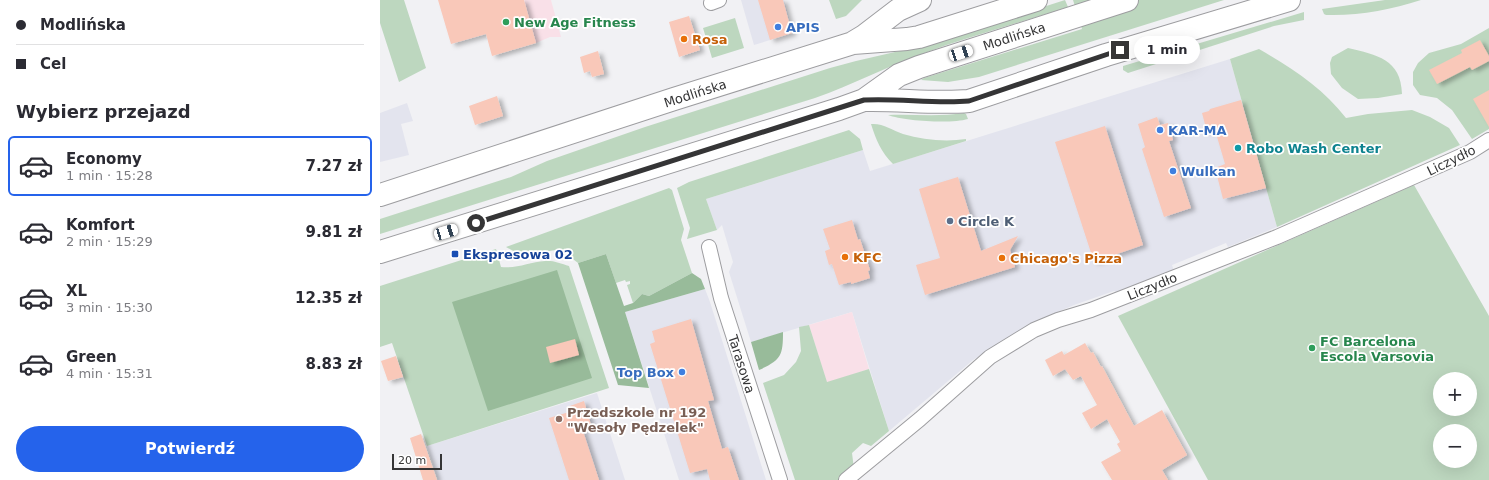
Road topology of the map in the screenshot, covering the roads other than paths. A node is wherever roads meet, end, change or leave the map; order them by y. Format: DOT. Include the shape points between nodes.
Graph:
graph roads {
  1 [pos="920,0"];
  2 [pos="1036,0"];
  3 [pos="1127,0"];
  4 [pos="1290,0"];
  5 [pos="853,43"];
  6 [pos="864,100"];
  7 [pos="1489,140"];
  8 [pos="380,195"];
  9 [pos="709,247"];
  10 [pos="380,252"];
  11 [pos="780,480"];
  12 [pos="846,480"];
  1 -- 5 [label="main road" via="898,10"];
  2 -- 5 [label="main road, Modlińska" via="919,37"];
  3 -- 6 [label="main road, Modlińska" via="919,67 900,75"];
  4 -- 6 [label="main road" via="1106,55 969,101 952,103"];
  5 -- 8 [label="main road, Modlińska"];
  6 -- 10 [label="main road, Modlińska"];
  7 -- 12 [label="street, Liczydło" via="1470,152 1277,236 1034,330 990,357"];
  9 -- 11 [label="street, Tarasowa" via="728,320"];
}
